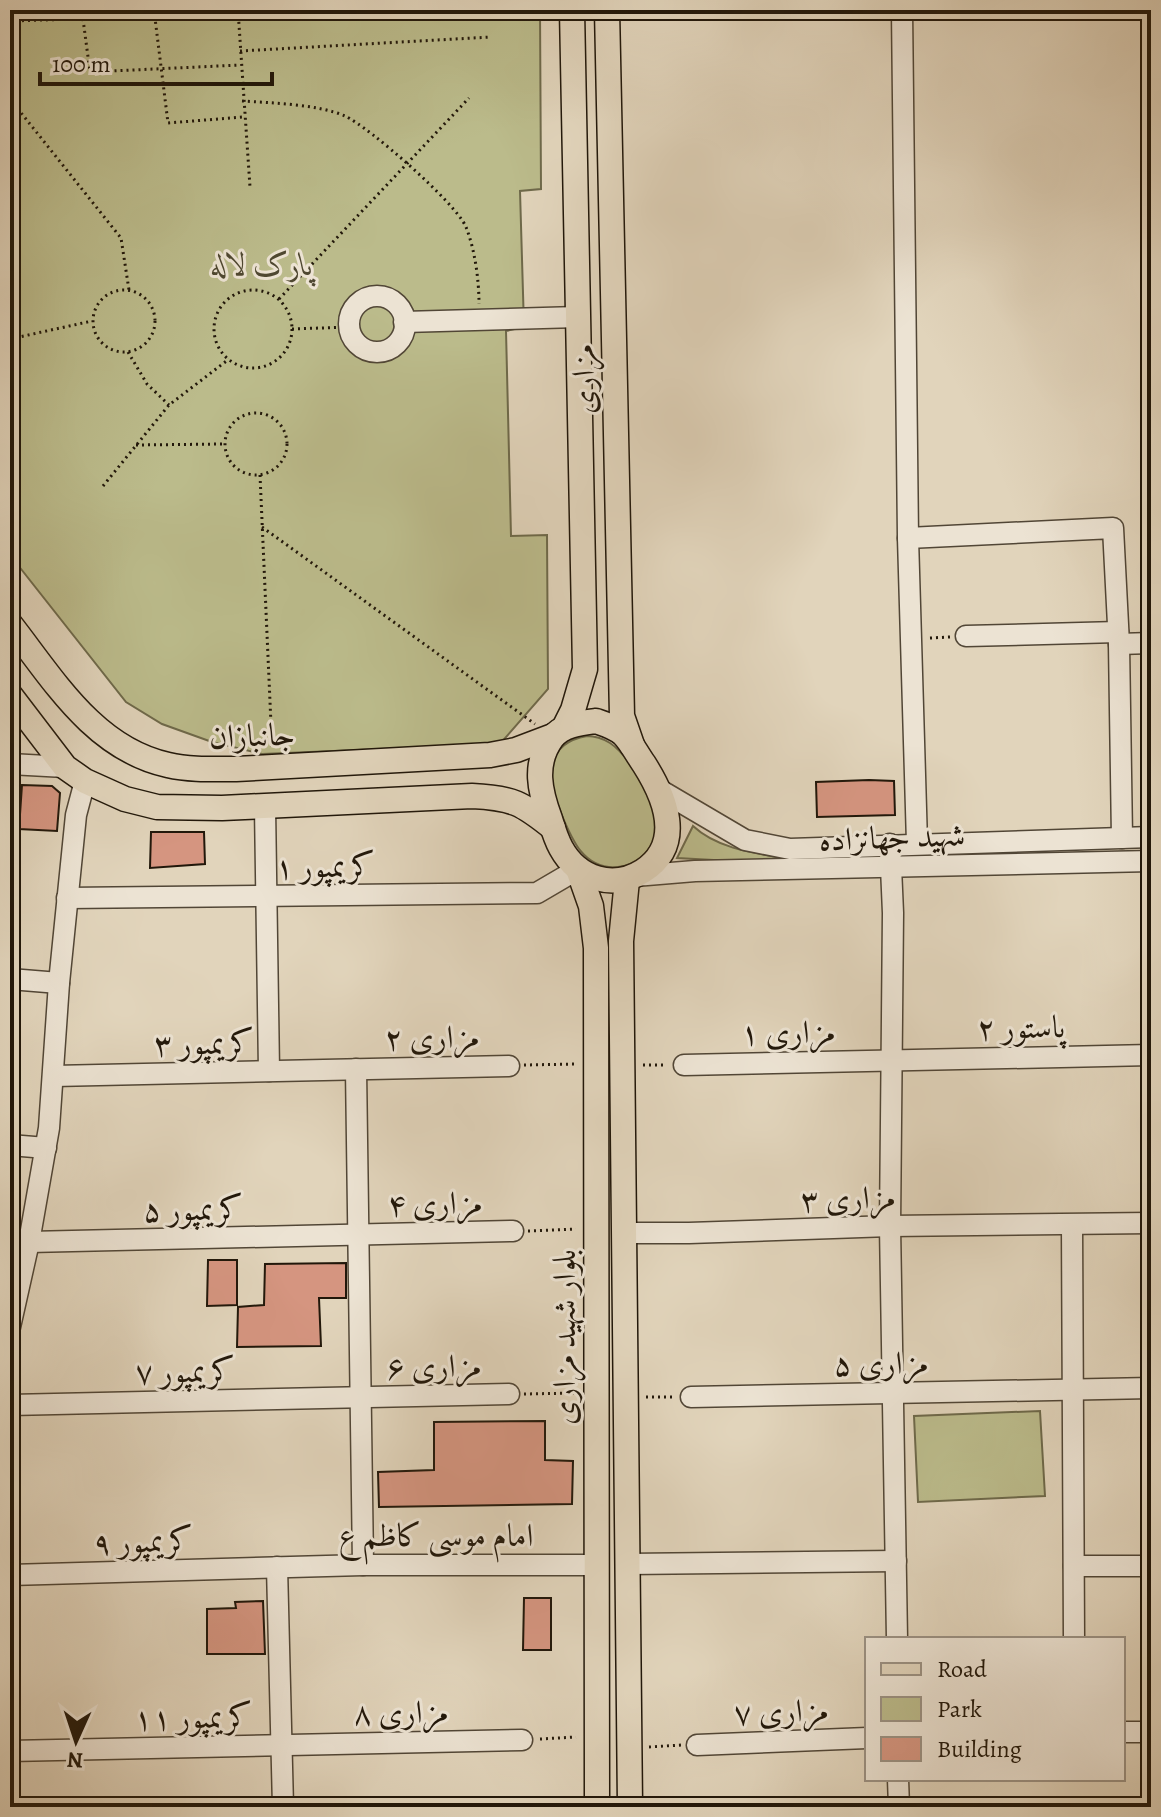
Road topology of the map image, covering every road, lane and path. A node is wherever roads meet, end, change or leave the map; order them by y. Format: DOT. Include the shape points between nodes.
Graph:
graph roads {
  1 [pos="154,10"];
  2 [pos="572,10"];
  3 [pos="607,10"];
  4 [pos="902,10"];
  5 [pos="238,12"];
  6 [pos="83,18"];
  7 [pos="155,18"];
  8 [pos="10,21"];
  9 [pos="491,37"];
  10 [pos="240,51"];
  11 [pos="240,65"];
  12 [pos="159,69"];
  13 [pos="469,98"];
  14 [pos="10,99"];
  15 [pos="242,101"];
  16 [pos="243,117"];
  17 [pos="408,163"];
  18 [pos="250,187"];
  19 [pos="129,290"];
  20 [pos="279,299"];
  21 [pos="578,317"];
  22 [pos="478,320"];
  23 [pos="92,321"];
  24 [pos="404,322"];
  25 [pos="349,327"];
  26 [pos="291,329"];
  27 [pos="10,339"];
  28 [pos="128,352"];
  29 [pos="229,359"];
  30 [pos="169,405"];
  31 [pos="224,444"];
  32 [pos="136,445"];
  33 [pos="260,475"];
  34 [pos="103,486"];
  35 [pos="262,527"];
  36 [pos="908,538"];
  37 [pos="10,624"];
  38 [pos="966,636"];
  39 [pos="1119,638"];
  40 [pos="910,639"];
  41 [pos="1151,643"];
  42 [pos="10,695"];
  43 [pos="559,732"];
  44 [pos="632,745"];
  45 [pos="10,764"];
  46 [pos="273,767"];
  47 [pos="75,774"];
  48 [pos="660,790"];
  49 [pos="265,807"];
  50 [pos="553,828"];
  51 [pos="1151,837"];
  52 [pos="1122,838"];
  53 [pos="917,843"];
  54 [pos="890,844"];
  55 [pos="1151,861"];
  56 [pos="891,867"];
  57 [pos="578,869"];
  58 [pos="631,878"];
  59 [pos="266,896"];
  60 [pos="67,898"];
  61 [pos="10,979"];
  62 [pos="59,983"];
  63 [pos="1151,1055"];
  64 [pos="892,1060"];
  65 [pos="596,1063"];
  66 [pos="623,1065"];
  67 [pos="684,1065"];
  68 [pos="509,1066"];
  69 [pos="356,1069"];
  70 [pos="269,1071"];
  71 [pos="54,1076"];
  72 [pos="10,1145"];
  73 [pos="46,1148"];
  74 [pos="1151,1223"];
  75 [pos="1072,1225"];
  76 [pos="890,1226"];
  77 [pos="596,1229"];
  78 [pos="513,1231"];
  79 [pos="625,1233"];
  80 [pos="358,1235"];
  81 [pos="29,1242"];
  82 [pos="10,1327"];
  83 [pos="1151,1388"];
  84 [pos="1073,1389"];
  85 [pos="596,1393"];
  86 [pos="891,1393"];
  87 [pos="509,1394"];
  88 [pos="361,1397"];
  89 [pos="691,1397"];
  90 [pos="626,1398"];
  91 [pos="10,1405"];
  92 [pos="896,1561"];
  93 [pos="628,1564"];
  94 [pos="363,1565"];
  95 [pos="596,1565"];
  96 [pos="1074,1566"];
  97 [pos="1151,1566"];
  98 [pos="277,1567"];
  99 [pos="10,1575"];
  100 [pos="897,1637"];
  101 [pos="1074,1637"];
  102 [pos="1125,1732"];
  103 [pos="1151,1732"];
  104 [pos="596,1736"];
  105 [pos="865,1738"];
  106 [pos="522,1740"];
  107 [pos="282,1745"];
  108 [pos="697,1745"];
  109 [pos="629,1747"];
  110 [pos="10,1751"];
  111 [pos="898,1781"];
  112 [pos="283,1807"];
  113 [pos="597,1807"];
  114 [pos="630,1807"];
  115 [pos="899,1807"];
  1 -- 7 [label="path"];
  2 -- 21 [label="main road"];
  3 -- 44 [label="main road, مزاری" via="622,716"];
  4 -- 36 [label="street"];
  5 -- 7 [label="path"];
  5 -- 10 [label="path"];
  6 -- 7 [label="path"];
  6 -- 8 [label="path"];
  6 -- 12 [label="path" via="90,72"];
  7 -- 12 [label="path"];
  9 -- 10 [label="path"];
  10 -- 11 [label="path"];
  11 -- 12 [label="path"];
  11 -- 15 [label="path"];
  12 -- 16 [label="path" via="168,123"];
  13 -- 17 [label="path"];
  14 -- 19 [label="path" via="121,238"];
  15 -- 16 [label="path"];
  15 -- 17 [label="path" via="292,104 345,116"];
  16 -- 18 [label="path"];
  17 -- 20 [label="path"];
  17 -- 22 [label="path" via="465,224 479,283"];
  19 -- 23 [label="path" via="111,293 97,304"];
  19 -- 28 [label="path" via="145,298 154,313 154,330 144,345"];
  20 -- 26 [label="path" via="291,318"];
  20 -- 29 [label="path" via="259,289 236,293 219,307 213,329 219,350"];
  21 -- 22 [label="street"];
  21 -- 43 [label="main road" via="585,669 573,710"];
  22 -- 24 [label="street"];
  23 -- 27 [label="path"];
  23 -- 28 [label="path" via="97,338 111,350"];
  24 -- 25 [label="street" via="405,331 394,347 375,353 357,345"];
  24 -- 25 [label="street" via="403,311 389,298 369,296 353,308"];
  25 -- 26 [label="path"];
  26 -- 29 [label="path" via="291,341 279,359 258,369"];
  28 -- 30 [label="path" via="147,384"];
  29 -- 30 [label="path"];
  30 -- 32 [label="path"];
  31 -- 32 [label="path"];
  31 -- 33 [label="path" via="229,461 242,473"];
  31 -- 33 [label="path" via="230,427 243,416 261,413 277,421 286,436 286,453 276,468"];
  32 -- 34 [label="path"];
  33 -- 35 [label="path"];
  35 -- 43 [label="path"];
  35 -- 46 [label="path"];
  36 -- 39 [label="street" via="1113,528"];
  36 -- 40 [label="street"];
  37 -- 46 [label="main road, جانبازان" via="78,710 107,738 135,754 202,769"];
  38 -- 39 [label="street"];
  38 -- 40 [label="path"];
  39 -- 41 [label="street"];
  39 -- 52 [label="street"];
  40 -- 53 [label="street"];
  42 -- 47 [label="main road"];
  43 -- 44 [label="main road" via="596,721 611,726"];
  43 -- 46 [label="main road, جانبازان" via="490,755"];
  43 -- 50 [label="main road" via="539,771"];
  44 -- 48 [label="main road"];
  45 -- 47 [label="street"];
  47 -- 49 [label="main road" via="125,799 157,807"];
  47 -- 60 [label="street"];
  48 -- 54 [label="street, شهید جهانزاده" via="727,832 755,843 790,849"];
  48 -- 58 [label="main road" via="667,839 650,867"];
  49 -- 50 [label="main road" via="499,797 522,804"];
  49 -- 59 [label="street"];
  50 -- 57 [label="main road"];
  51 -- 52 [label="street, شهید جهانزاده"];
  52 -- 53 [label="street, شهید جهانزاده"];
  53 -- 54 [label="street, شهید جهانزاده"];
  54 -- 56 [label="street"];
  55 -- 56 [label="street, شهید جهانزاده"];
  56 -- 58 [label="street, شهید جهانزاده" via="695,871"];
  56 -- 64 [label="street"];
  57 -- 58 [label="main road" via="607,881"];
  57 -- 59 [label="street, کریمپور ۱" via="537,893"];
  57 -- 65 [label="main road, بلوار شهید مزاری" via="595,928"];
  58 -- 66 [label="main road, بلوار شهید مزاری" via="621,941"];
  59 -- 60 [label="street, کریمپور ۱"];
  59 -- 70 [label="street"];
  60 -- 62 [label="street"];
  61 -- 62 [label="street"];
  62 -- 71 [label="street"];
  63 -- 64 [label="street, پاستور ۲"];
  64 -- 67 [label="street, مزاری ۱"];
  64 -- 76 [label="street"];
  65 -- 68 [label="path"];
  65 -- 77 [label="main road, بلوار شهید مزاری"];
  66 -- 67 [label="path"];
  66 -- 79 [label="main road, بلوار شهید مزاری"];
  68 -- 69 [label="street, مزاری ۲"];
  69 -- 70 [label="street, کریمپور ۳"];
  69 -- 80 [label="street"];
  70 -- 71 [label="street, کریمپور ۳"];
  71 -- 73 [label="street"];
  72 -- 73 [label="street"];
  73 -- 81 [label="street"];
  74 -- 75 [label="street, مزاری ۳"];
  75 -- 76 [label="street, مزاری ۳"];
  75 -- 84 [label="street"];
  76 -- 79 [label="street, مزاری ۳"];
  76 -- 86 [label="street"];
  77 -- 78 [label="path"];
  77 -- 85 [label="main road, بلوار شهید مزاری"];
  78 -- 80 [label="street, مزاری ۴"];
  79 -- 90 [label="main road, بلوار شهید مزاری"];
  80 -- 81 [label="street, کریمپور ۵"];
  80 -- 88 [label="street"];
  81 -- 82 [label="street"];
  83 -- 84 [label="street, مزاری ۵"];
  84 -- 86 [label="street, مزاری ۵"];
  84 -- 96 [label="street"];
  85 -- 87 [label="path"];
  85 -- 95 [label="main road, بلوار شهید مزاری"];
  86 -- 89 [label="street, مزاری ۵"];
  86 -- 92 [label="street"];
  87 -- 88 [label="street, مزاری ۶"];
  88 -- 91 [label="street, کریمپور ۷"];
  88 -- 94 [label="street"];
  89 -- 90 [label="path"];
  90 -- 93 [label="main road, بلوار شهید مزاری"];
  92 -- 93 [label="street"];
  92 -- 100 [label="street"];
  93 -- 95 [label="main road"];
  93 -- 109 [label="main road, بلوار شهید مزاری"];
  94 -- 95 [label="street, امام موسی کاظم ع"];
  94 -- 98 [label="street, امام موسی کاظم ع"];
  95 -- 104 [label="main road, بلوار شهید مزاری"];
  96 -- 97 [label="street"];
  96 -- 101 [label="street"];
  98 -- 99 [label="street, کریمپور ۹"];
  98 -- 107 [label="street"];
  102 -- 103 [label="street"];
  104 -- 106 [label="path"];
  104 -- 113 [label="main road, بلوار شهید مزاری"];
  105 -- 108 [label="street, مزاری ۷"];
  106 -- 107 [label="street, مزاری ۸"];
  107 -- 110 [label="street, کریمپور ۱۱"];
  107 -- 112 [label="street"];
  108 -- 109 [label="path"];
  109 -- 114 [label="main road, بلوار شهید مزاری"];
  111 -- 115 [label="street"];
}
